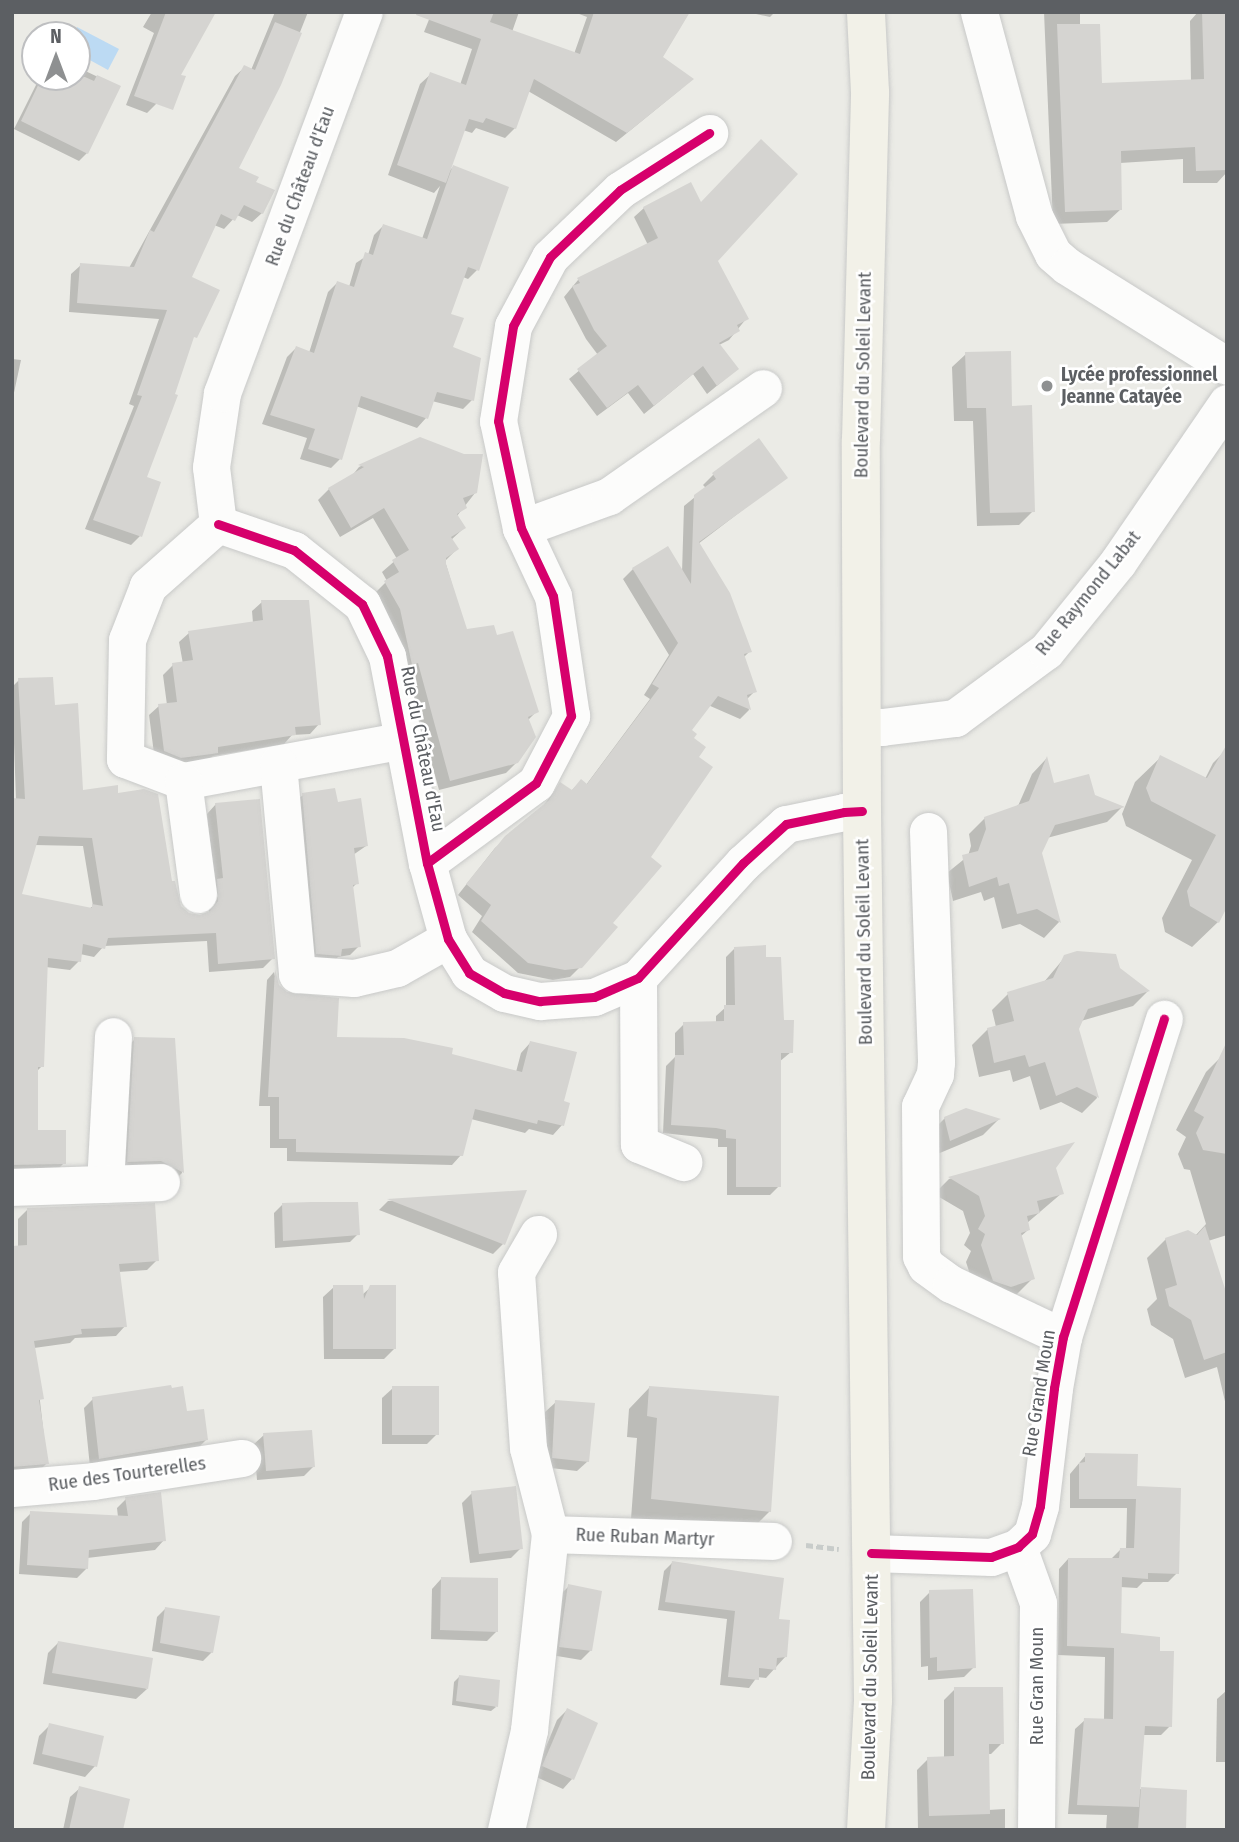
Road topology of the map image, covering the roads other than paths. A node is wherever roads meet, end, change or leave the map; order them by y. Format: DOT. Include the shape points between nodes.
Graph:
graph roads {
  1 [pos="364,12"];
  2 [pos="866,12"];
  3 [pos="979,12"];
  4 [pos="709,133"];
  5 [pos="1227,366"];
  6 [pos="763,388"];
  7 [pos="1227,403"];
  8 [pos="218,524"];
  9 [pos="521,528"];
  10 [pos="863,726"];
  11 [pos="404,740"];
  12 [pos="278,764"];
  13 [pos="183,781"];
  14 [pos="862,811"];
  15 [pos="928,831"];
  16 [pos="427,863"];
  17 [pos="198,894"];
  18 [pos="448,939"];
  19 [pos="638,978"];
  20 [pos="1164,1019"];
  21 [pos="113,1036"];
  22 [pos="683,1162"];
  23 [pos="161,1182"];
  24 [pos="105,1184"];
  25 [pos="12,1188"];
  26 [pos="538,1234"];
  27 [pos="1063,1337"];
  28 [pos="242,1458"];
  29 [pos="12,1488"];
  30 [pos="550,1534"];
  31 [pos="773,1541"];
  32 [pos="1018,1547"];
  33 [pos="871,1553"];
  34 [pos="506,1830"];
  35 [pos="866,1830"];
  36 [pos="1036,1830"];
  1 -- 8 [label="street, Rue du Château d'Eau" via="222,393 211,467"];
  2 -- 10 [label="main road, Boulevard du Soleil Levant" via="870,92 861,440"];
  3 -- 5 [label="street" via="1034,216 1053,254"];
  4 -- 9 [label="street" via="620,190 550,257 513,326 498,421"];
  6 -- 9 [label="street" via="609,496"];
  7 -- 10 [label="street, Rue Raymond Labat" via="1118,562 1046,651 956,718"];
  8 -- 11 [label="street, Rue du Château d'Eau" via="294,550 362,604 387,656"];
  8 -- 13 [label="street" via="148,586 127,640 125,759"];
  9 -- 16 [label="street" via="553,596 571,716 536,783"];
  10 -- 14 [label="main road, Boulevard du Soleil Levant"];
  11 -- 12 [label="street"];
  11 -- 16 [label="street, Rue du Château d'Eau"];
  12 -- 13 [label="street"];
  12 -- 18 [label="street" via="297,974 354,978 397,968"];
  13 -- 17 [label="street"];
  14 -- 19 [label="street, Rue du Château d'Eau" via="786,824 743,863"];
  14 -- 33 [label="main road, Boulevard du Soleil Levant"];
  15 -- 27 [label="street" via="936,1062 920,1106 921,1256 926,1266 951,1284"];
  16 -- 18 [label="street, Rue du Château d'Eau"];
  18 -- 19 [label="street, Rue du Château d'Eau" via="469,972 503,993 540,1001 594,997"];
  19 -- 22 [label="street" via="639,1143"];
  20 -- 27 [label="street, Rue Grand Moun"];
  21 -- 24 [label="street"];
  23 -- 24 [label="street"];
  24 -- 25 [label="street"];
  26 -- 30 [label="street" via="516,1272 528,1448"];
  27 -- 32 [label="street, Rue Grand Moun" via="1040,1506 1032,1534"];
  28 -- 29 [label="street, Rue des Tourterelles" via="93,1481"];
  30 -- 31 [label="street, Rue Ruban Martyr"];
  30 -- 34 [label="street, Rue Ruban Martyr" via="529,1730"];
  32 -- 33 [label="street" via="990,1557"];
  32 -- 36 [label="street, Rue Gran Moun" via="1038,1603"];
  33 -- 35 [label="main road, Boulevard du Soleil Levant" via="873,1700"];
}
